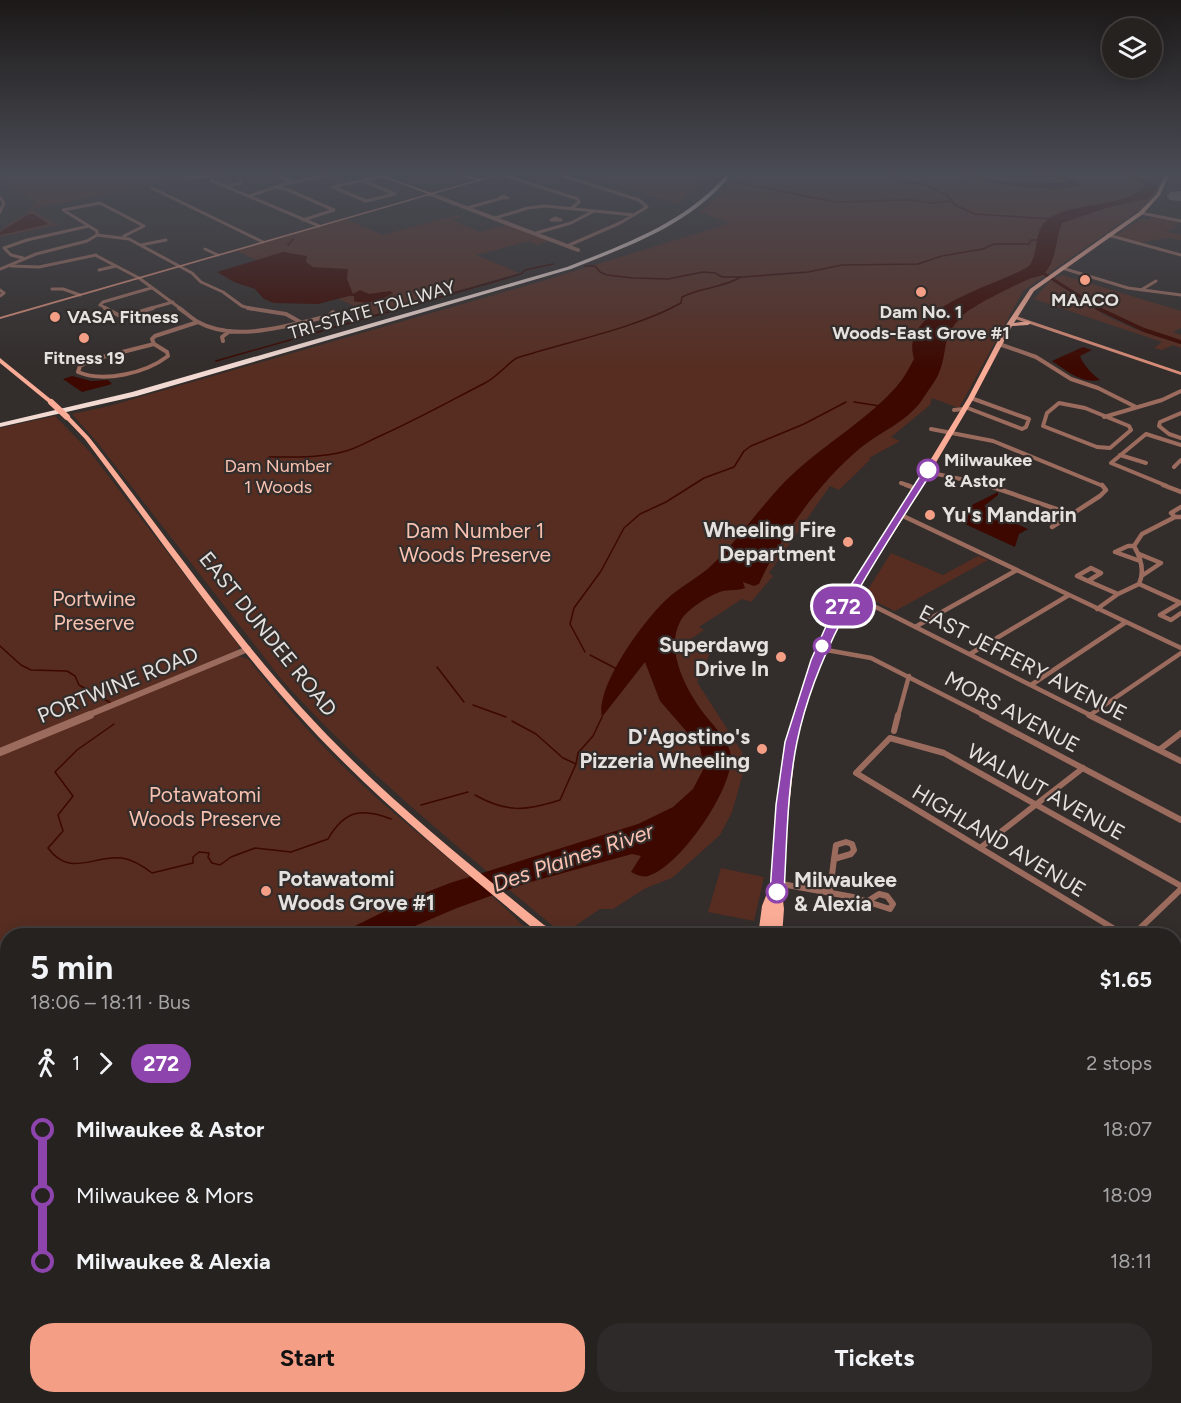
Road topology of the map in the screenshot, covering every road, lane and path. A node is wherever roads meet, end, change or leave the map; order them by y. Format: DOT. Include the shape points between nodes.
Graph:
graph roads {
  1 [pos="37,238"];
  2 [pos="91,238"];
  3 [pos="125,238"];
  4 [pos="256,238"];
  5 [pos="275,238"];
  6 [pos="548,238"];
  7 [pos="586,238"];
  8 [pos="626,238"];
  9 [pos="636,238"];
  10 [pos="1103,238"];
  11 [pos="1121,238"];
  12 [pos="166,240"];
  13 [pos="263,242"];
  14 [pos="141,245"];
  15 [pos="0,246"];
  16 [pos="5,246"];
  17 [pos="567,246"];
  18 [pos="205,249"];
  19 [pos="578,250"];
  20 [pos="218,255"];
  21 [pos="1181,255"];
  22 [pos="24,258"];
  23 [pos="9,266"];
  24 [pos="116,266"];
  25 [pos="179,266"];
  26 [pos="39,267"];
  27 [pos="1062,268"];
  28 [pos="0,269"];
  29 [pos="99,270"];
  30 [pos="39,273"];
  31 [pos="139,278"];
  32 [pos="1156,281"];
  33 [pos="151,288"];
  34 [pos="52,289"];
  35 [pos="0,290"];
  36 [pos="1141,290"];
  37 [pos="80,295"];
  38 [pos="1181,295"];
  39 [pos="0,296"];
  40 [pos="172,302"];
  41 [pos="333,312"];
  42 [pos="1014,317"];
  43 [pos="0,318"];
  44 [pos="198,322"];
  45 [pos="302,323"];
  46 [pos="1028,323"];
  47 [pos="1009,325"];
  48 [pos="230,331"];
  49 [pos="148,334"];
  50 [pos="156,335"];
  51 [pos="223,341"];
  52 [pos="154,344"];
  53 [pos="999,344"];
  54 [pos="1013,350"];
  55 [pos="994,351"];
  56 [pos="0,360"];
  57 [pos="91,360"];
  58 [pos="1181,373"];
  59 [pos="1181,391"];
  60 [pos="971,398"];
  61 [pos="1136,407"];
  62 [pos="965,408"];
  63 [pos="954,410"];
  64 [pos="1181,413"];
  65 [pos="1104,417"];
  66 [pos="0,419"];
  67 [pos="0,425"];
  68 [pos="931,429"];
  69 [pos="950,433"];
  70 [pos="1181,438"];
  71 [pos="1181,445"];
  72 [pos="1120,454"];
  73 [pos="1181,460"];
  74 [pos="1146,463"];
  75 [pos="1174,467"];
  76 [pos="927,472"];
  77 [pos="901,483"];
  78 [pos="917,489"];
  79 [pos="1181,492"];
  80 [pos="1181,507"];
  81 [pos="1071,514"];
  82 [pos="901,516"];
  83 [pos="1178,517"];
  84 [pos="1052,527"];
  85 [pos="1134,546"];
  86 [pos="1139,554"];
  87 [pos="1140,561"];
  88 [pos="1017,570"];
  89 [pos="1143,575"];
  90 [pos="1088,581"];
  91 [pos="1139,584"];
  92 [pos="850,594"];
  93 [pos="1118,594"];
  94 [pos="1070,595"];
  95 [pos="1180,603"];
  96 [pos="1097,609"];
  97 [pos="1181,613"];
  98 [pos="1126,622"];
  99 [pos="915,627"];
  100 [pos="1181,648"];
  101 [pos="821,649"];
  102 [pos="248,650"];
  103 [pos="1181,653"];
  104 [pos="970,654"];
  105 [pos="909,676"];
  106 [pos="1031,685"];
  107 [pos="1090,715"];
  108 [pos="894,731"];
  109 [pos="1181,733"];
  110 [pos="890,738"];
  111 [pos="1160,750"];
  112 [pos="0,752"];
  113 [pos="1181,761"];
  114 [pos="1083,768"];
  115 [pos="1036,804"];
  116 [pos="1181,820"];
  117 [pos="980,848"];
  118 [pos="833,860"];
  119 [pos="776,883"];
  120 [pos="1181,887"];
  121 [pos="830,891"];
  122 [pos="868,901"];
  123 [pos="538,928"];
  124 [pos="765,928"];
  125 [pos="777,928"];
  126 [pos="1113,928"];
  127 [pos="1140,928"];
  1 -- 16 [label="street"];
  2 -- 22 [label="street"];
  3 -- 14 [label="street"];
  4 -- 13 [label="street"];
  5 -- 13 [label="main road"];
  6 -- 17 [label="street"];
  7 -- 17 [label="street"];
  8 -- 66 [label="highway, TRI-STATE TOLLWAY" via="560,265 150,384"];
  9 -- 67 [label="highway, TRI-STATE TOLLWAY" via="607,253 517,284 134,394"];
  10 -- 27 [label="main road"];
  11 -- 21 [label="street"];
  12 -- 14 [label="street"];
  13 -- 20 [label="main road"];
  14 -- 25 [label="street"];
  15 -- 16 [label="street"];
  16 -- 22 [label="street" via="3,250"];
  17 -- 19 [label="street"];
  18 -- 20 [label="street"];
  20 -- 25 [label="main road"];
  22 -- 23 [label="street"];
  23 -- 26 [label="street"];
  23 -- 28 [label="street"];
  24 -- 26 [label="street" via="96,255"];
  24 -- 29 [label="street"];
  24 -- 31 [label="street"];
  25 -- 31 [label="main road"];
  25 -- 45 [label="street" via="242,306 286,314"];
  26 -- 30 [label="street"];
  27 -- 36 [label="street"];
  27 -- 42 [label="main road" via="1032,290"];
  31 -- 33 [label="street"];
  31 -- 37 [label="main road"];
  32 -- 36 [label="street"];
  33 -- 40 [label="street"];
  33 -- 40 [label="street" via="98,303 121,318"];
  34 -- 37 [label="street"];
  35 -- 39 [label="street" via="4,293"];
  36 -- 38 [label="street"];
  37 -- 43 [label="main road"];
  40 -- 44 [label="street"];
  41 -- 45 [label="street"];
  42 -- 46 [label="main road"];
  42 -- 47 [label="main road"];
  42 -- 58 [label="main road"];
  44 -- 48 [label="street"];
  44 -- 50 [label="street"];
  45 -- 48 [label="street" via="265,331"];
  46 -- 47 [label="main road"];
  46 -- 58 [label="main road"];
  47 -- 53 [label="main road"];
  48 -- 51 [label="street"];
  49 -- 50 [label="street"];
  50 -- 52 [label="street" via="152,339"];
  52 -- 57 [label="street"];
  52 -- 57 [label="street" via="168,356 135,370 102,377 78,372 80,366"];
  53 -- 54 [label="street"];
  53 -- 55 [label="main road"];
  54 -- 55 [label="street"];
  54 -- 61 [label="street" via="1036,357 1071,379"];
  55 -- 60 [label="main road"];
  56 -- 102 [label="main road, EAST DUNDEE ROAD, bridge" via="67,417 118,477"];
  59 -- 61 [label="street"];
  60 -- 62 [label="main road"];
  60 -- 62 [label="street" via="1029,419 1026,427 1022,429"];
  61 -- 65 [label="street"];
  62 -- 63 [label="street"];
  62 -- 69 [label="main road"];
  64 -- 70 [label="street" via="1168,417 1159,426"];
  65 -- 65 [label="street" via="1059,403 1047,412 1043,426 1107,449 1131,428"];
  68 -- 69 [label="street"];
  69 -- 76 [label="main road"];
  69 -- 81 [label="street" via="993,441 1101,484 1106,490"];
  71 -- 72 [label="street" via="1146,434"];
  72 -- 74 [label="street"];
  72 -- 79 [label="street" via="1112,464"];
  73 -- 75 [label="street"];
  76 -- 78 [label="main road"];
  76 -- 81 [label="street" via="999,487"];
  77 -- 78 [label="street"];
  78 -- 82 [label="main road"];
  80 -- 83 [label="street" via="1171,513"];
  81 -- 84 [label="street"];
  82 -- 88 [label="street"];
  82 -- 92 [label="main road"];
  83 -- 85 [label="street" via="1142,534"];
  85 -- 86 [label="street"];
  85 -- 87 [label="street" via="1115,552"];
  86 -- 87 [label="street"];
  86 -- 89 [label="street" via="1161,563"];
  87 -- 89 [label="street"];
  88 -- 94 [label="street"];
  88 -- 99 [label="street"];
  89 -- 91 [label="street"];
  90 -- 93 [label="street"];
  91 -- 93 [label="street"];
  91 -- 95 [label="street"];
  92 -- 99 [label="street, EAST JEFFERY AVENUE"];
  92 -- 101 [label="main road"];
  93 -- 96 [label="street"];
  94 -- 96 [label="street"];
  94 -- 104 [label="street"];
  95 -- 97 [label="street" via="1160,615 1171,620"];
  96 -- 98 [label="street"];
  98 -- 100 [label="street"];
  98 -- 106 [label="street"];
  99 -- 104 [label="street, EAST JEFFERY AVENUE"];
  101 -- 105 [label="street, MORS AVENUE" via="871,658"];
  101 -- 119 [label="main road" via="791,742"];
  102 -- 112 [label="street, PORTWINE ROAD"];
  102 -- 123 [label="main road, EAST DUNDEE ROAD" via="298,709 372,783"];
  103 -- 107 [label="street"];
  104 -- 106 [label="street, EAST JEFFERY AVENUE"];
  105 -- 108 [label="street"];
  105 -- 114 [label="street, MORS AVENUE"];
  106 -- 107 [label="street, EAST JEFFERY AVENUE"];
  107 -- 111 [label="street, EAST JEFFERY AVENUE"];
  109 -- 111 [label="street"];
  110 -- 115 [label="street, WALNUT AVENUE" via="944,753"];
  110 -- 117 [label="street, HIGHLAND AVENUE" via="856,773"];
  111 -- 113 [label="street, EAST JEFFERY AVENUE"];
  114 -- 115 [label="street"];
  114 -- 116 [label="street, MORS AVENUE"];
  115 -- 117 [label="street"];
  115 -- 120 [label="street, WALNUT AVENUE"];
  117 -- 126 [label="street, HIGHLAND AVENUE"];
  118 -- 118 [label="street" via="839,842 852,844 855,850 851,854"];
  118 -- 121 [label="street"];
  119 -- 121 [label="street"];
  119 -- 124 [label="main road" via="767,906"];
  119 -- 125 [label="main road"];
  120 -- 127 [label="street"];
  121 -- 122 [label="street"];
}
